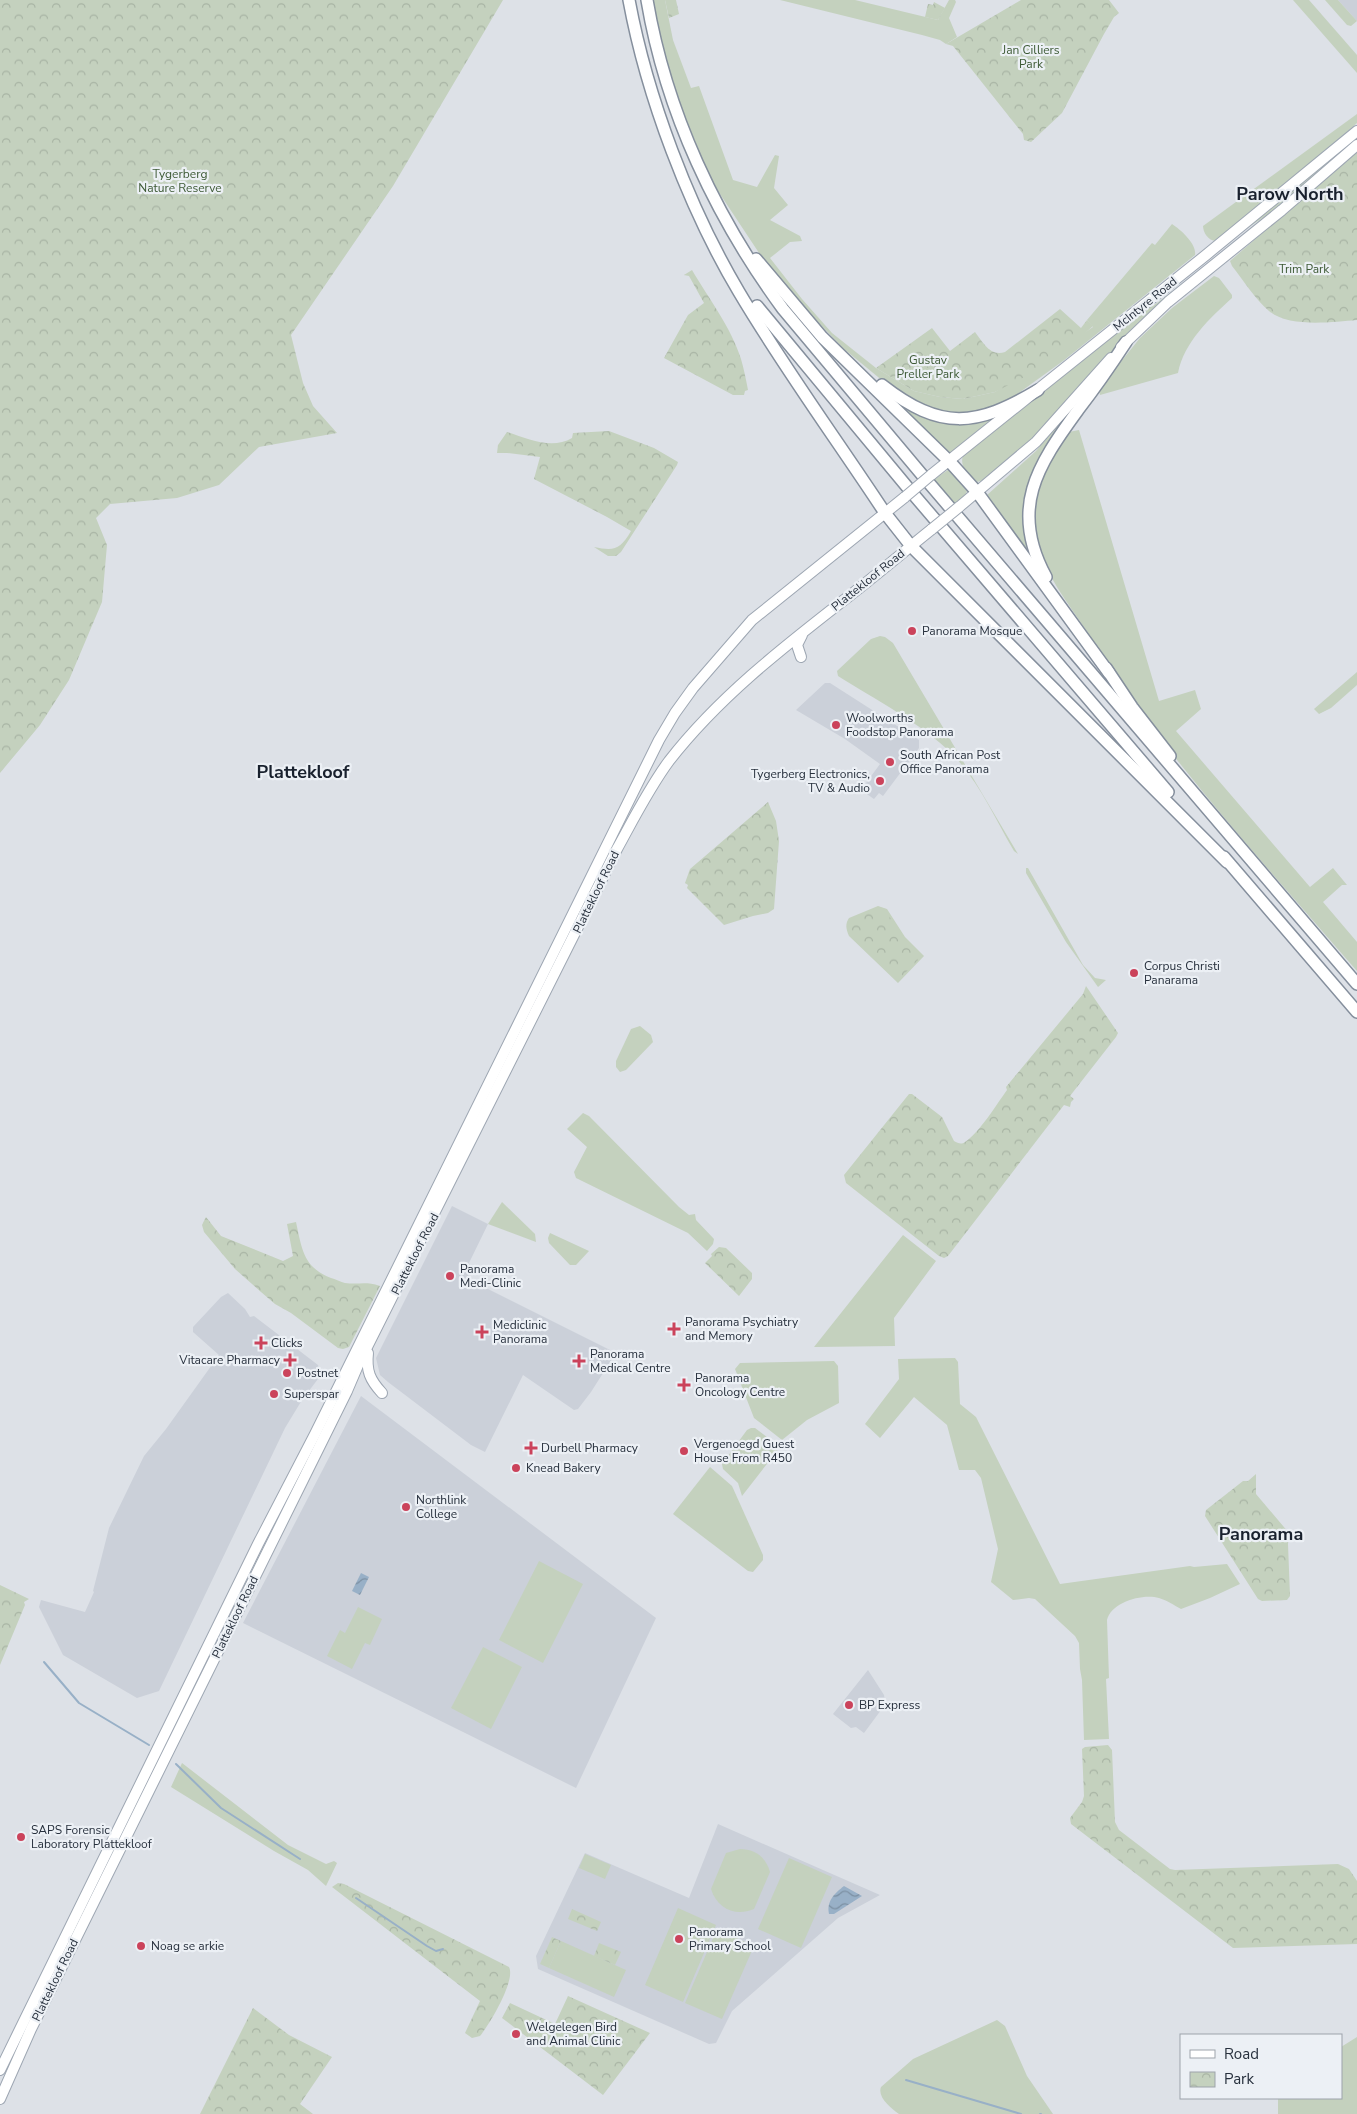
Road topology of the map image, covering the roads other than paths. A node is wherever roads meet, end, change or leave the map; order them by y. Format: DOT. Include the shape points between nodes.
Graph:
graph roads {
  1 [pos="629,0"];
  2 [pos="647,0"];
  3 [pos="1357,131"];
  4 [pos="1357,145"];
  5 [pos="706,182"];
  6 [pos="691,195"];
  7 [pos="822,337"];
  8 [pos="1126,342"];
  9 [pos="1038,390"];
  10 [pos="950,462"];
  11 [pos="931,475"];
  12 [pos="977,492"];
  13 [pos="959,507"];
  14 [pos="885,513"];
  15 [pos="911,546"];
  16 [pos="804,632"];
  17 [pos="801,657"];
  18 [pos="1109,672"];
  19 [pos="1247,856"];
  20 [pos="1227,862"];
  21 [pos="1357,984"];
  22 [pos="1357,1012"];
  23 [pos="369,1344"];
  24 [pos="382,1393"];
  25 [pos="0,2070"];
  26 [pos="0,2099"];
  1 -- 6 [label="highway" via="657,106"];
  2 -- 5 [label="highway" via="670,92"];
  3 -- 9 [label="main road, McIntyre Road"];
  4 -- 8 [label="main road, McIntyre Road" via="1168,302"];
  5 -- 7 [label="highway" via="760,264"];
  5 -- 19 [label="highway" via="748,259 783,309"];
  6 -- 14 [label="highway" via="739,293"];
  6 -- 20 [label="highway" via="731,269 768,322"];
  7 -- 9 [label="highway" via="900,399 937,416 961,419 986,416 1012,406"];
  7 -- 10 [label="highway"];
  8 -- 12 [label="main road, McIntyre Road" via="1036,442"];
  8 -- 18 [label="highway" via="1040,466 1029,517 1032,543 1042,568"];
  9 -- 10 [label="main road, McIntyre Road"];
  10 -- 11 [label="main road, McIntyre Road"];
  10 -- 12 [label="highway"];
  11 -- 14 [label="main road, Plattekloof Road, bridge"];
  12 -- 13 [label="main road, McIntyre Road"];
  12 -- 18 [label="highway"];
  13 -- 15 [label="main road, Plattekloof Road, bridge"];
  14 -- 15 [label="highway"];
  14 -- 25 [label="main road, Plattekloof Road" via="748,624 693,688 659,740"];
  15 -- 16 [label="main road, Plattekloof Road"];
  15 -- 20 [label="highway"];
  16 -- 17 [label="main road" via="797,646"];
  16 -- 23 [label="main road, Plattekloof Road" via="727,696 698,726 668,762 642,803"];
  18 -- 19 [label="highway" via="1132,707"];
  19 -- 21 [label="highway"];
  20 -- 22 [label="highway"];
  23 -- 24 [label="main road" via="367,1372"];
  23 -- 26 [label="main road, Plattekloof Road" via="31,2029"];
}
